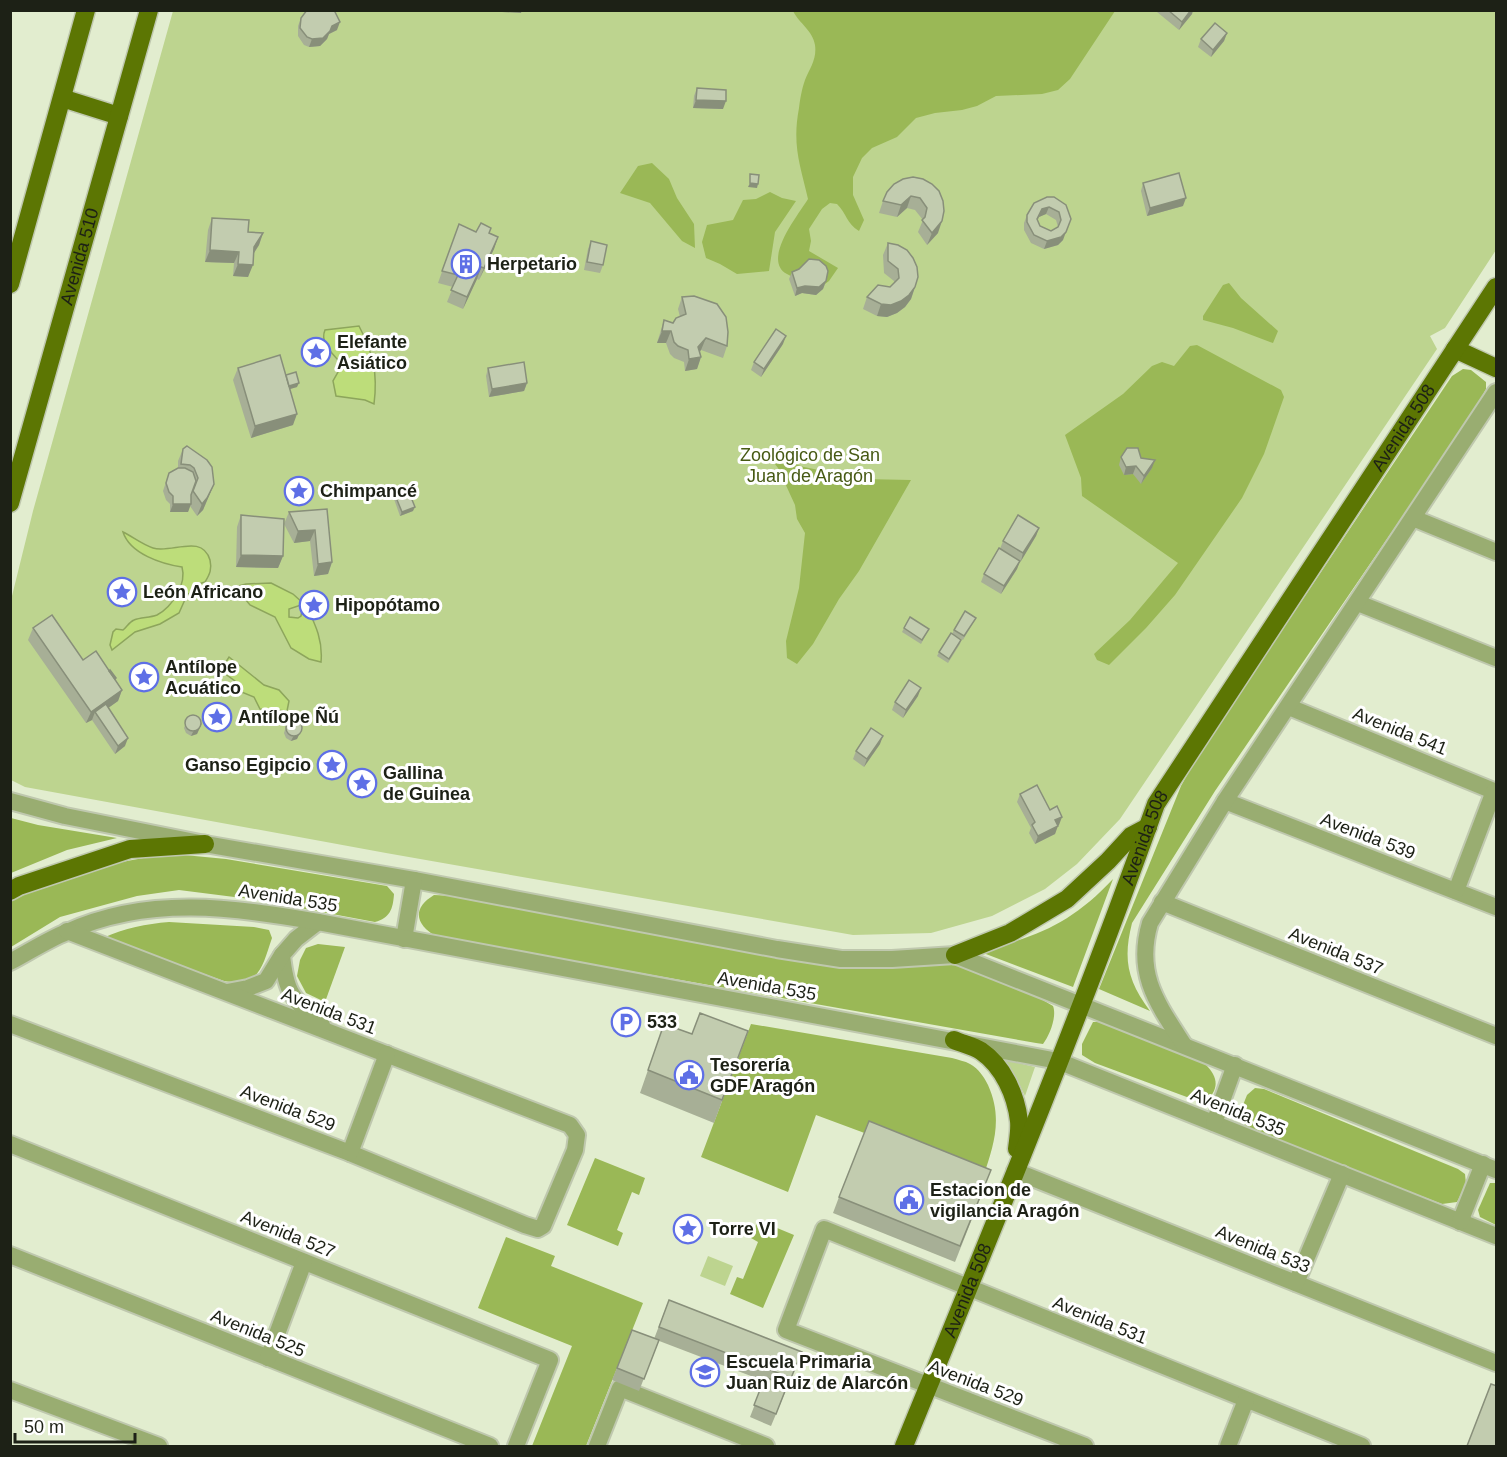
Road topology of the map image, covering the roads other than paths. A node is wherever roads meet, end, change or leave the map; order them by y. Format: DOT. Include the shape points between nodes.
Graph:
graph roads {
  1 [pos="86,10"];
  2 [pos="148,10"];
  3 [pos="62,98"];
  4 [pos="120,116"];
  5 [pos="10,284"];
  6 [pos="1497,287"];
  7 [pos="1455,349"];
  8 [pos="1497,368"];
  9 [pos="1497,392"];
  10 [pos="1491,412"];
  11 [pos="10,503"];
  12 [pos="1413,518"];
  13 [pos="1497,552"];
  14 [pos="1358,603"];
  15 [pos="1497,658"];
  16 [pos="1289,707"];
  17 [pos="1495,791"];
  18 [pos="10,801"];
  19 [pos="1225,801"];
  20 [pos="1148,827"];
  21 [pos="205,844"];
  22 [pos="414,880"];
  23 [pos="10,891"];
  24 [pos="1456,891"];
  25 [pos="1162,902"];
  26 [pos="1497,907"];
  27 [pos="318,922"];
  28 [pos="68,931"];
  29 [pos="404,939"];
  30 [pos="282,955"];
  31 [pos="955,955"];
  32 [pos="10,962"];
  33 [pos="226,992"];
  34 [pos="1081,1004"];
  35 [pos="10,1010"];
  36 [pos="17,1025"];
  37 [pos="329,1031"];
  38 [pos="1497,1036"];
  39 [pos="954,1040"];
  40 [pos="1184,1045"];
  41 [pos="387,1054"];
  42 [pos="1058,1061"];
  43 [pos="1235,1065"];
  44 [pos="1214,1123"];
  45 [pos="10,1144"];
  46 [pos="350,1153"];
  47 [pos="1490,1167"];
  48 [pos="1015,1171"];
  49 [pos="1342,1174"];
  50 [pos="1460,1222"];
  51 [pos="538,1229"];
  52 [pos="1497,1236"];
  53 [pos="10,1255"];
  54 [pos="304,1262"];
  55 [pos="1296,1283"];
  56 [pos="968,1287"];
  57 [pos="786,1330"];
  58 [pos="268,1358"];
  59 [pos="1497,1363"];
  60 [pos="929,1386"];
  61 [pos="10,1390"];
  62 [pos="1246,1400"];
  63 [pos="159,1446"];
  64 [pos="490,1446"];
  65 [pos="516,1446"];
  66 [pos="597,1446"];
  67 [pos="766,1446"];
  68 [pos="904,1446"];
  69 [pos="1085,1446"];
  70 [pos="1228,1446"];
  71 [pos="1362,1446"];
  1 -- 3 [label="main road"];
  2 -- 4 [label="main road, Avenida 510"];
  3 -- 4 [label="main road"];
  3 -- 5 [label="main road"];
  4 -- 11 [label="main road, Avenida 510"];
  6 -- 7 [label="main road, Avenida 508"];
  7 -- 8 [label="main road"];
  7 -- 20 [label="main road, Avenida 508" via="1184,760 1156,804"];
  9 -- 10 [label="street"];
  10 -- 12 [label="street"];
  12 -- 13 [label="street"];
  12 -- 14 [label="street"];
  14 -- 15 [label="street"];
  14 -- 16 [label="street"];
  16 -- 17 [label="street, Avenida 541"];
  16 -- 19 [label="street"];
  17 -- 24 [label="street"];
  18 -- 21 [label="street, Avenida 535"];
  19 -- 24 [label="street, Avenida 539"];
  19 -- 25 [label="street"];
  20 -- 31 [label="main road" via="1131,836 1067,899 1010,933"];
  20 -- 34 [label="main road, Avenida 508"];
  21 -- 22 [label="street, Avenida 535"];
  21 -- 23 [label="main road" via="130,849"];
  22 -- 29 [label="street"];
  22 -- 31 [label="street, Avenida 535" via="841,959"];
  24 -- 26 [label="street, Avenida 539"];
  25 -- 38 [label="street, Avenida 537"];
  25 -- 40 [label="street" via="1144,943 1144,962 1152,991"];
  27 -- 28 [label="street, Avenida 535" via="207,906 123,913"];
  27 -- 29 [label="street, Avenida 535"];
  27 -- 30 [label="street"];
  28 -- 32 [label="street, Avenida 535"];
  28 -- 33 [label="street, Avenida 531"];
  29 -- 39 [label="street, Avenida 535"];
  30 -- 33 [label="street" via="266,981"];
  30 -- 37 [label="street" via="285,982 292,995"];
  31 -- 34 [label="street, Avenida 535"];
  33 -- 37 [label="street, Avenida 531"];
  34 -- 40 [label="street, Avenida 535"];
  34 -- 42 [label="main road, Avenida 508"];
  35 -- 36 [label="street, Avenida 529"];
  36 -- 46 [label="street, Avenida 529"];
  37 -- 41 [label="street, Avenida 531"];
  39 -- 42 [label="street, Avenida 535"];
  39 -- 48 [label="main road" via="980,1051 1008,1083 1020,1123"];
  40 -- 43 [label="street, Avenida 535"];
  41 -- 46 [label="street"];
  41 -- 51 [label="street, Avenida 531" via="574,1129 575,1150 548,1218"];
  42 -- 44 [label="street, Avenida 535"];
  42 -- 48 [label="main road, Avenida 508"];
  43 -- 44 [label="street"];
  43 -- 47 [label="street, Avenida 535"];
  44 -- 49 [label="street, Avenida 535"];
  45 -- 54 [label="street, Avenida 527"];
  46 -- 51 [label="street, Avenida 529"];
  47 -- 50 [label="street"];
  48 -- 55 [label="street, Avenida 533"];
  48 -- 56 [label="main road, Avenida 508"];
  49 -- 50 [label="street, Avenida 535"];
  49 -- 55 [label="street"];
  50 -- 52 [label="street, Avenida 535"];
  53 -- 58 [label="street, Avenida 525"];
  54 -- 58 [label="street"];
  54 -- 65 [label="street, Avenida 527" via="550,1360"];
  55 -- 59 [label="street, Avenida 533"];
  56 -- 57 [label="street, Avenida 531" via="824,1229"];
  56 -- 60 [label="main road, Avenida 508"];
  56 -- 62 [label="street, Avenida 531"];
  57 -- 60 [label="street, Avenida 529"];
  58 -- 64 [label="street, Avenida 525"];
  60 -- 68 [label="main road, Avenida 508"];
  60 -- 69 [label="street, Avenida 529"];
  61 -- 63 [label="street"];
  62 -- 70 [label="street"];
  62 -- 71 [label="street, Avenida 531"];
  66 -- 67 [label="street" via="620,1388"];
}
